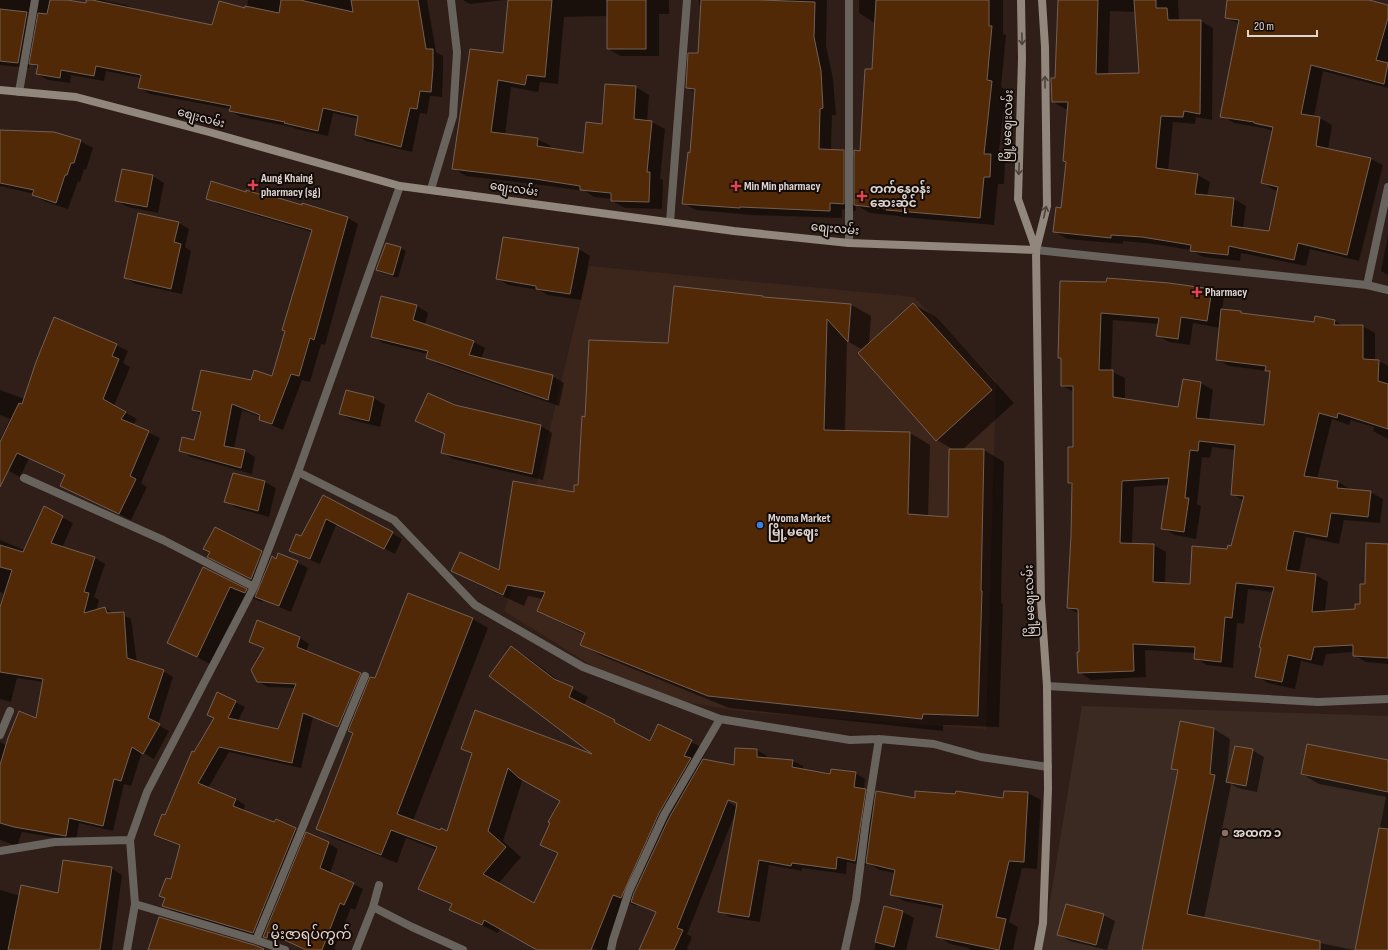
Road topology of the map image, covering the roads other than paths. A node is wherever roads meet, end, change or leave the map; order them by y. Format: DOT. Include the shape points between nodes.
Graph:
graph roads {
  1 [pos="35,0"];
  2 [pos="451,0"];
  3 [pos="687,0"];
  4 [pos="849,0"];
  5 [pos="1021,0"];
  6 [pos="1042,0"];
  7 [pos="0,90"];
  8 [pos="19,92"];
  9 [pos="400,186"];
  10 [pos="1388,187"];
  11 [pos="431,189"];
  12 [pos="670,222"];
  13 [pos="850,244"];
  14 [pos="1036,250"];
  15 [pos="1368,285"];
  16 [pos="1388,290"];
  17 [pos="298,472"];
  18 [pos="24,478"];
  19 [pos="254,587"];
  20 [pos="365,676"];
  21 [pos="1047,686"];
  22 [pos="1388,699"];
  23 [pos="10,711"];
  24 [pos="720,719"];
  25 [pos="0,736"];
  26 [pos="879,740"];
  27 [pos="1048,767"];
  28 [pos="130,840"];
  29 [pos="0,851"];
  30 [pos="379,885"];
  31 [pos="135,904"];
  32 [pos="373,907"];
  33 [pos="256,940"];
  34 [pos="127,950"];
  35 [pos="286,950"];
  36 [pos="356,950"];
  37 [pos="463,950"];
  38 [pos="611,950"];
  39 [pos="845,950"];
  40 [pos="1038,950"];
  1 -- 8 [label="street"];
  2 -- 11 [label="street" via="457,52 453,116"];
  3 -- 12 [label="street"];
  4 -- 13 [label="street"];
  5 -- 14 [label="main road, မြို့မဈေးလမ်း, one-way" via="1018,199"];
  14 -- 6 [label="main road, မြို့မဈေးလမ်း, one-way" via="1047,206"];
  7 -- 8 [label="main road, စျေးလမ်း"];
  8 -- 9 [label="main road, စျေးလမ်း" via="76,97"];
  9 -- 11 [label="main road, စျေးလမ်း"];
  9 -- 17 [label="street"];
  10 -- 15 [label="street"];
  11 -- 12 [label="main road, စျေးလမ်း"];
  12 -- 13 [label="main road, စျေးလမ်း"];
  13 -- 14 [label="main road, စျေးလမ်း"];
  14 -- 15 [label="street"];
  14 -- 21 [label="main road, မြို့မဈေးလမ်း" via="1041,602"];
  15 -- 16 [label="street"];
  17 -- 19 [label="street"];
  17 -- 24 [label="street" via="394,520 475,605 583,667"];
  18 -- 19 [label="street" via="163,540"];
  19 -- 28 [label="street" via="147,792"];
  20 -- 33 [label="street"];
  21 -- 22 [label="street" via="1318,702"];
  21 -- 27 [label="main road, မြို့မဈေးလမ်း"];
  23 -- 25 [label="street"];
  24 -- 26 [label="street" via="850,740"];
  24 -- 38 [label="street" via="664,815 630,891"];
  26 -- 27 [label="street" via="934,744 981,758"];
  26 -- 39 [label="street" via="856,900"];
  27 -- 40 [label="main road, မြို့မဈေးလမ်း" via="1043,923"];
  28 -- 29 [label="street" via="55,842"];
  28 -- 31 [label="street"];
  30 -- 32 [label="street"];
  31 -- 33 [label="street"];
  31 -- 34 [label="street"];
  32 -- 36 [label="street"];
  32 -- 37 [label="street"];
  33 -- 35 [label="street"];
}
